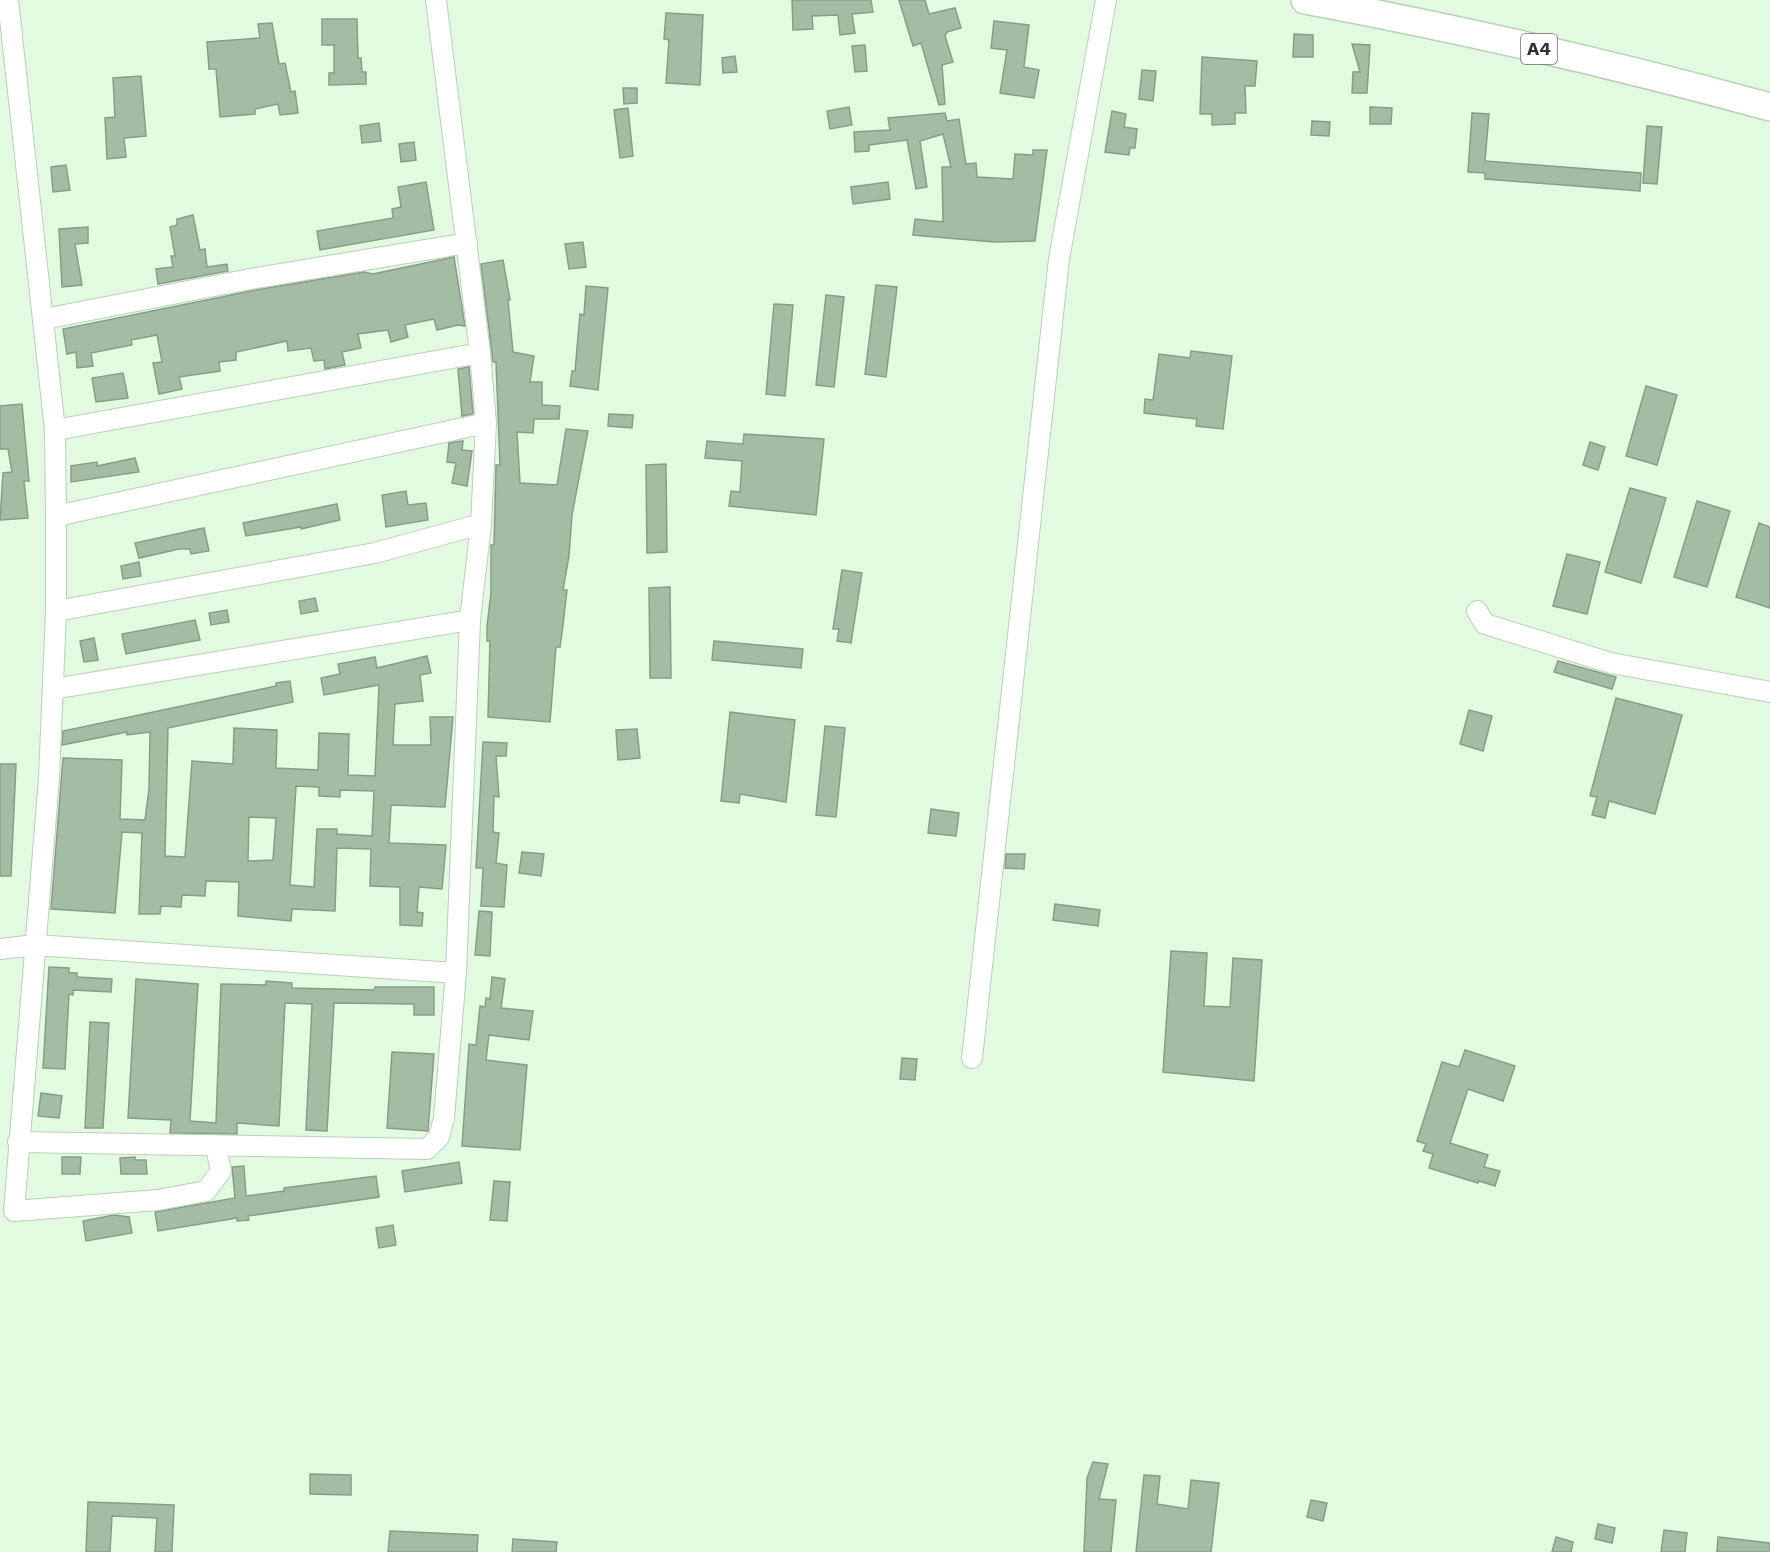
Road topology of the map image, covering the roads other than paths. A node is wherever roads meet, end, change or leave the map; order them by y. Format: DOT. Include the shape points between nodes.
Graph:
graph roads {
  1 [pos="8,0"];
  2 [pos="436,0"];
  3 [pos="1106,0"];
  4 [pos="1305,0"];
  5 [pos="1770,107"];
  6 [pos="467,243"];
  7 [pos="44,318"];
  8 [pos="480,352"];
  9 [pos="486,423"];
  10 [pos="55,430"];
  11 [pos="56,516"];
  12 [pos="481,524"];
  13 [pos="56,611"];
  14 [pos="1477,611"];
  15 [pos="470,620"];
  16 [pos="53,688"];
  17 [pos="1770,692"];
  18 [pos="35,945"];
  19 [pos="0,949"];
  20 [pos="456,973"];
  21 [pos="972,1058"];
  22 [pos="18,1142"];
  23 [pos="216,1148"];
  1 -- 7 [label="street"];
  2 -- 6 [label="street"];
  3 -- 21 [label="street" via="1059,259"];
  4 -- 5 [label="highway, A4" via="1438,26"];
  6 -- 7 [label="street"];
  6 -- 8 [label="street"];
  7 -- 10 [label="street"];
  8 -- 9 [label="street"];
  8 -- 10 [label="street"];
  9 -- 11 [label="street"];
  9 -- 12 [label="street"];
  10 -- 11 [label="street"];
  11 -- 13 [label="street"];
  12 -- 13 [label="street" via="375,553"];
  12 -- 15 [label="street"];
  13 -- 16 [label="street"];
  14 -- 17 [label="street" via="1485,624 1611,663"];
  15 -- 16 [label="street"];
  15 -- 20 [label="street"];
  16 -- 18 [label="street"];
  18 -- 19 [label="street"];
  18 -- 20 [label="street"];
  18 -- 22 [label="street"];
  20 -- 23 [label="street" via="444,1118 439,1137 427,1149"];
  22 -- 23 [label="street"];
  22 -- 23 [label="street" via="14,1211 158,1200 206,1191 221,1172"];
}
